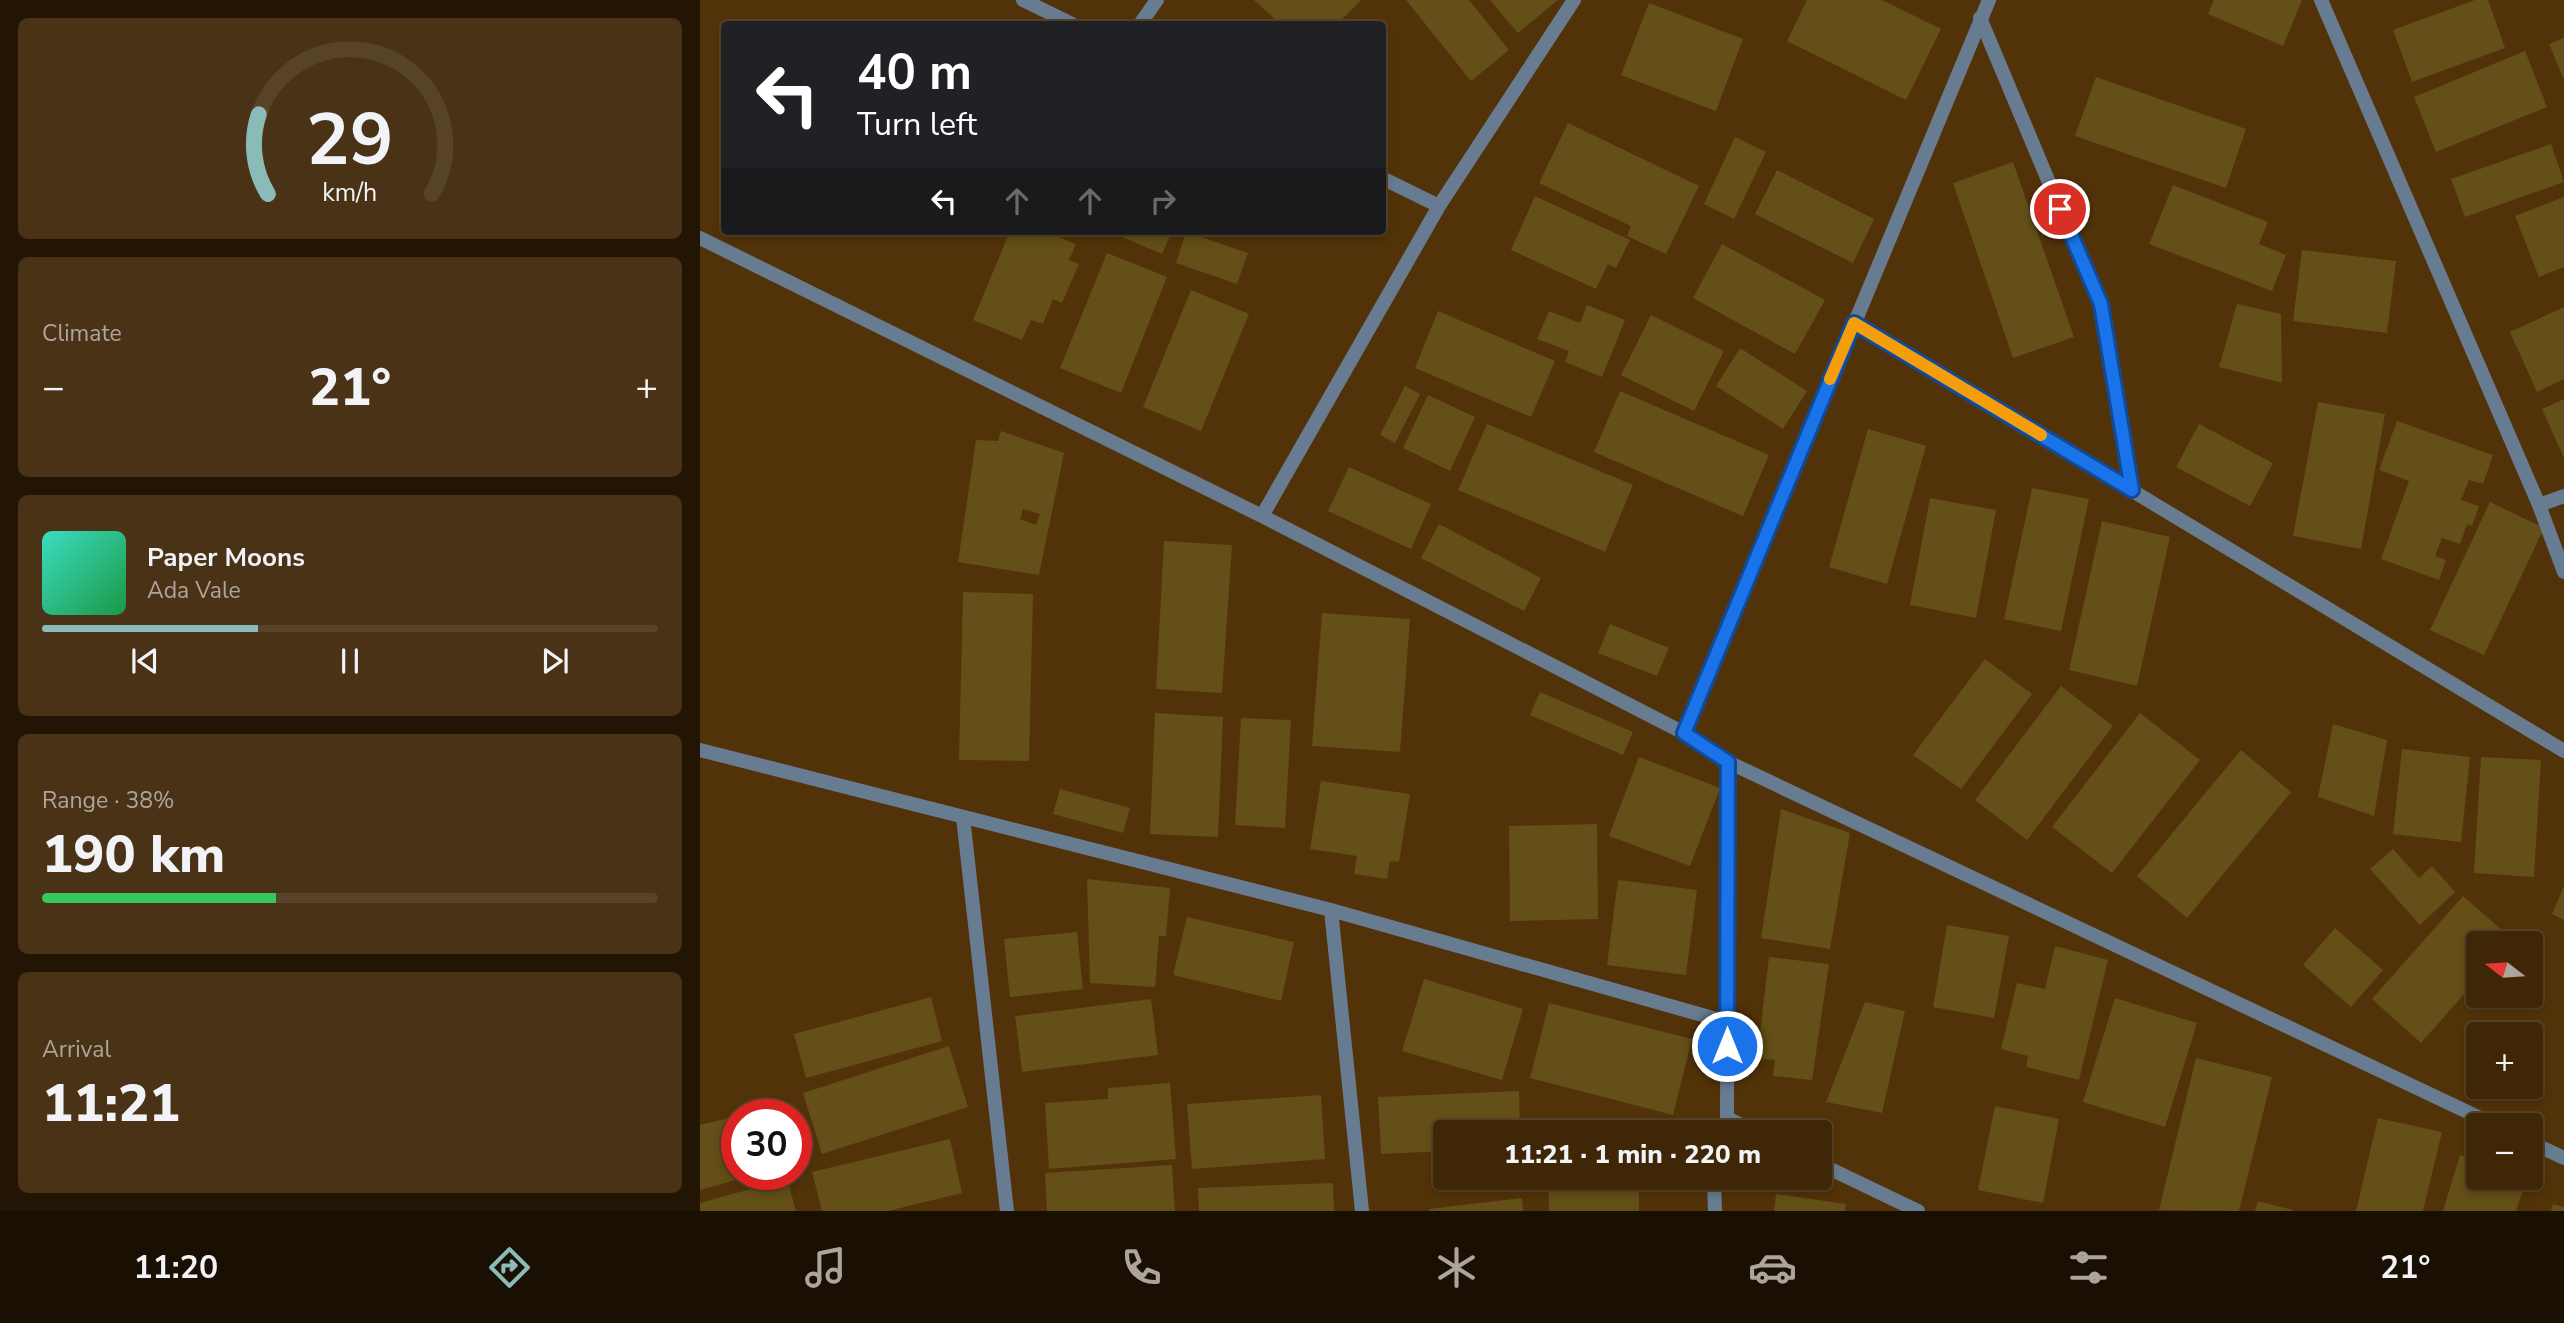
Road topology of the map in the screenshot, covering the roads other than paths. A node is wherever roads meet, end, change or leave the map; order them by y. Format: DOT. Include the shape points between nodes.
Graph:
graph roads {
  1 [pos="1023,0"];
  2 [pos="1157,0"];
  3 [pos="1574,0"];
  4 [pos="1989,0"];
  5 [pos="2321,0"];
  6 [pos="1980,18"];
  7 [pos="1066,21"];
  8 [pos="1142,21"];
  9 [pos="1386,180"];
  10 [pos="1439,206"];
  11 [pos="700,238"];
  12 [pos="1854,323"];
  13 [pos="2132,490"];
  14 [pos="2564,496"];
  15 [pos="2539,505"];
  16 [pos="1262,516"];
  17 [pos="2564,572"];
  18 [pos="1684,733"];
  19 [pos="700,750"];
  20 [pos="2564,751"];
  21 [pos="1728,762"];
  22 [pos="964,817"];
  23 [pos="1331,910"];
  24 [pos="1727,1022"];
  25 [pos="2470,1113"];
  26 [pos="1726,1120"];
  27 [pos="2543,1148"];
  28 [pos="2564,1158"];
  29 [pos="1832,1170"];
  30 [pos="1714,1190"];
  31 [pos="1007,1211"];
  32 [pos="1362,1211"];
  33 [pos="1715,1211"];
  34 [pos="1918,1211"];
  1 -- 7 [label="street"];
  2 -- 8 [label="street"];
  3 -- 10 [label="street"];
  4 -- 6 [label="street"];
  5 -- 15 [label="street"];
  6 -- 12 [label="street"];
  6 -- 13 [label="street" via="2101,304"];
  9 -- 10 [label="street"];
  10 -- 16 [label="street"];
  11 -- 16 [label="street"];
  12 -- 13 [label="street"];
  12 -- 18 [label="street"];
  13 -- 20 [label="street"];
  14 -- 15 [label="street"];
  15 -- 17 [label="street"];
  16 -- 18 [label="street"];
  18 -- 21 [label="street"];
  19 -- 22 [label="street"];
  21 -- 24 [label="street"];
  21 -- 25 [label="street"];
  22 -- 23 [label="street"];
  22 -- 31 [label="street"];
  23 -- 24 [label="street"];
  23 -- 32 [label="street"];
  24 -- 26 [label="street"];
  27 -- 28 [label="street"];
  29 -- 34 [label="street"];
  30 -- 33 [label="street"];
}
